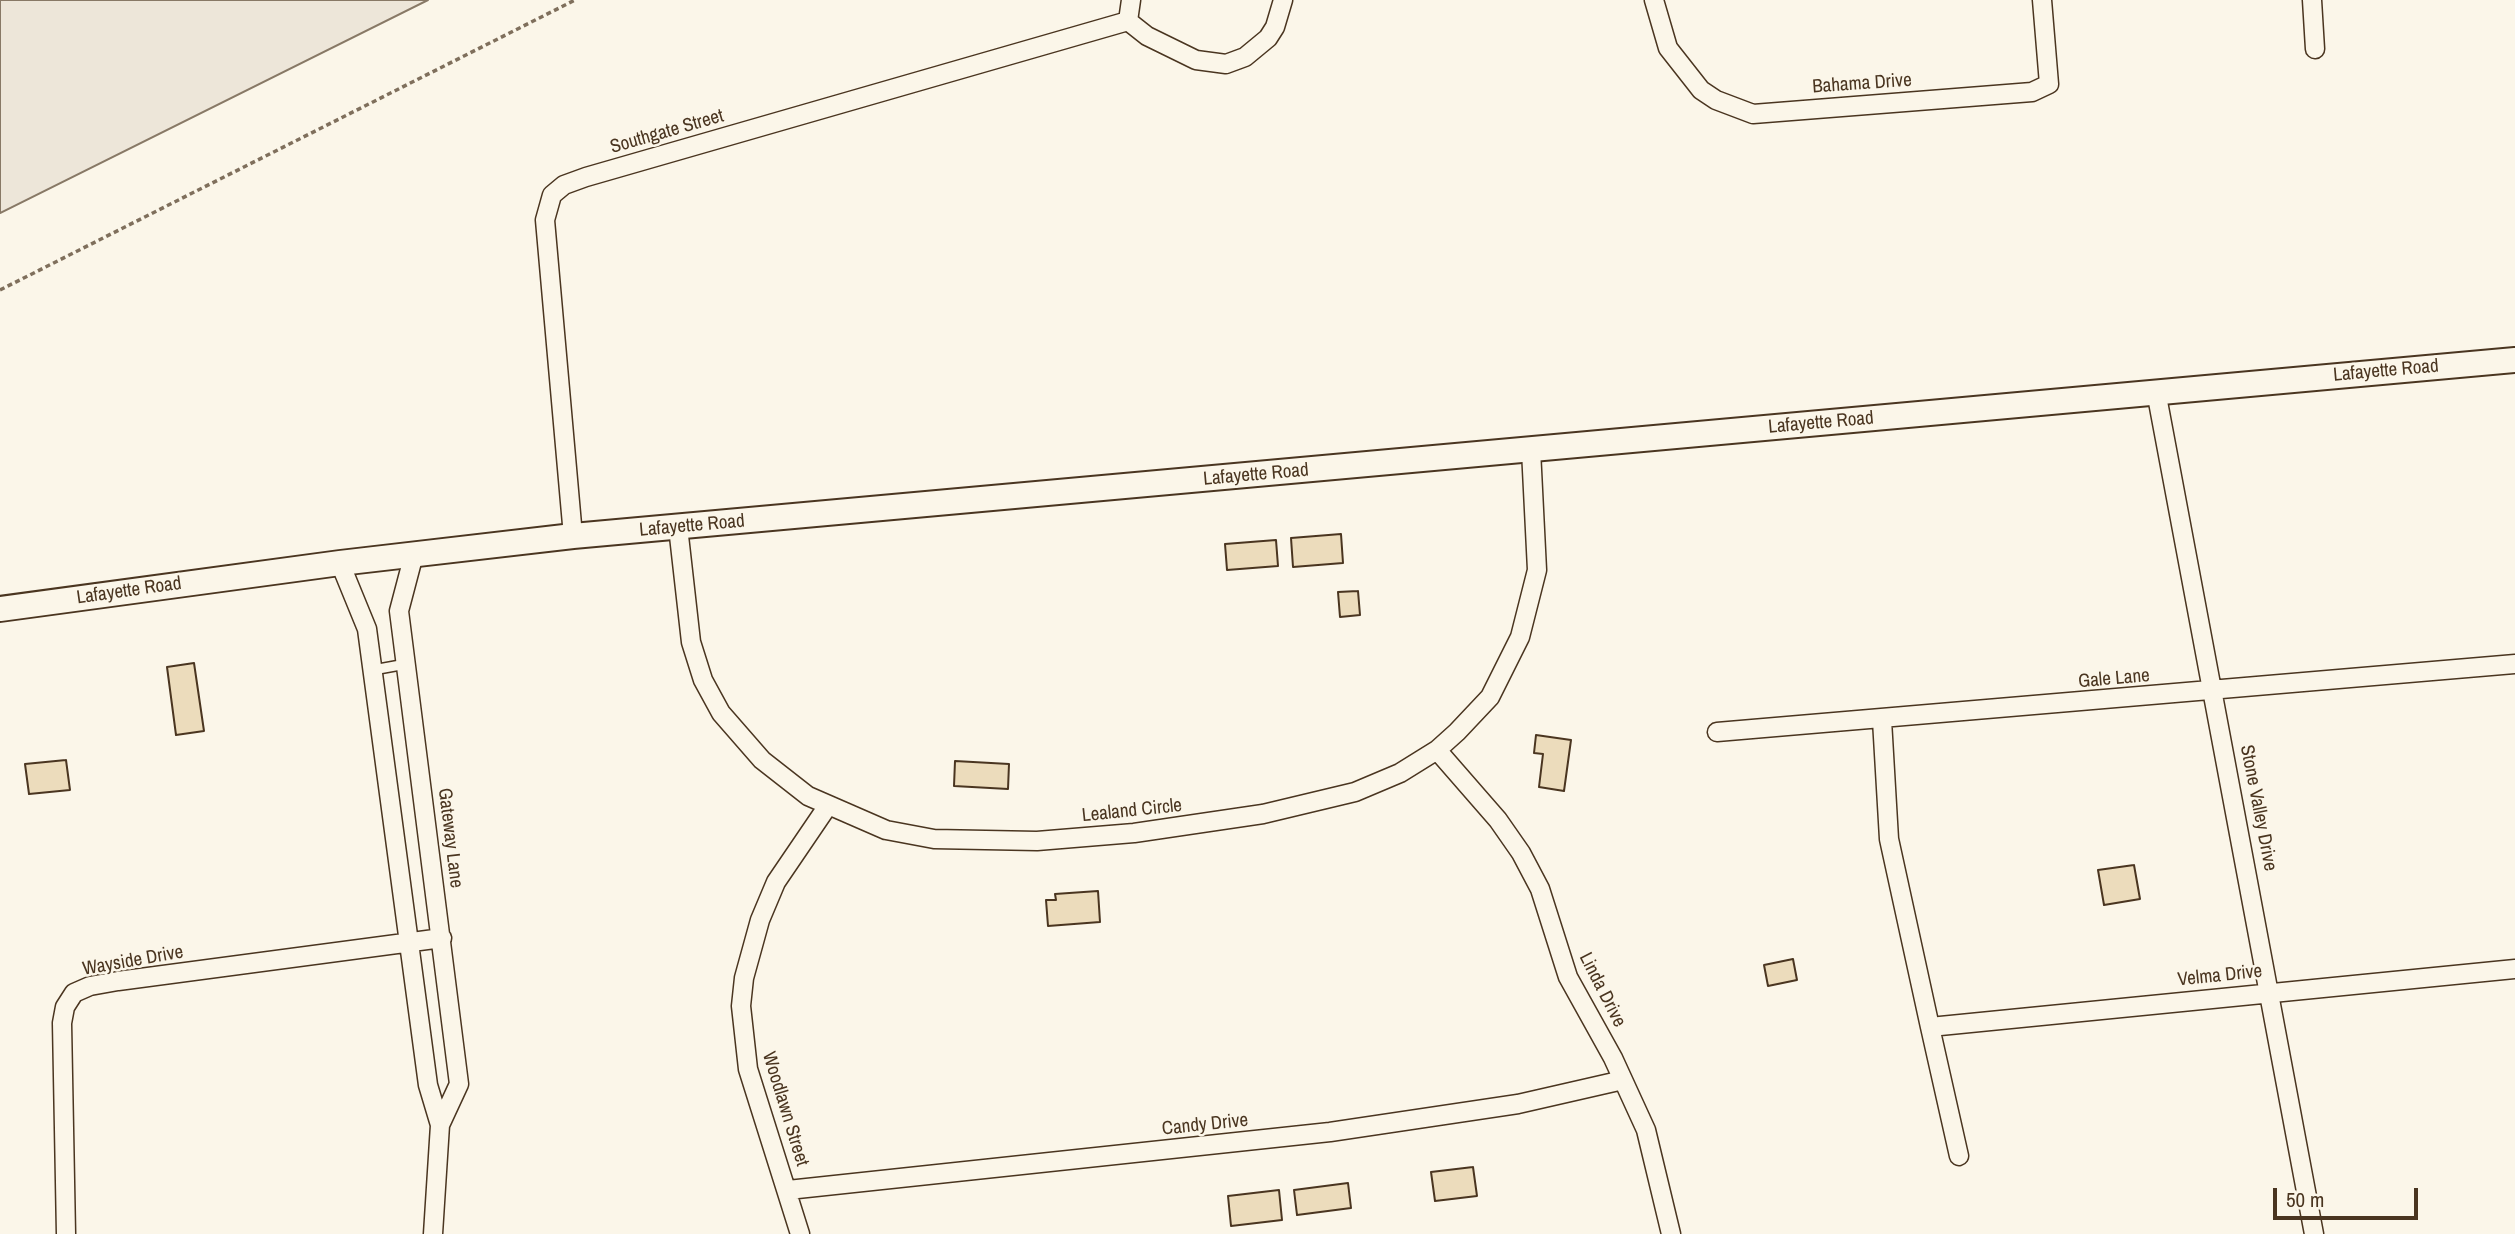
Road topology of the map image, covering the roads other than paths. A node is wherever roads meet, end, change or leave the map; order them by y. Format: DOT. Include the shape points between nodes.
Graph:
graph roads {
  1 [pos="1131,0"];
  2 [pos="1283,0"];
  3 [pos="1654,0"];
  4 [pos="2042,0"];
  5 [pos="2312,0"];
  6 [pos="1128,21"];
  7 [pos="2315,49"];
  8 [pos="2515,360"];
  9 [pos="2156,391"];
  10 [pos="1531,450"];
  11 [pos="678,527"];
  12 [pos="573,536"];
  13 [pos="414,554"];
  14 [pos="340,563"];
  15 [pos="0,609"];
  16 [pos="406,664"];
  17 [pos="2515,664"];
  18 [pos="373,670"];
  19 [pos="2214,691"];
  20 [pos="1882,720"];
  21 [pos="1717,732"];
  22 [pos="1437,750"];
  23 [pos="827,807"];
  24 [pos="442,938"];
  25 [pos="411,944"];
  26 [pos="2515,969"];
  27 [pos="2271,992"];
  28 [pos="1930,1027"];
  29 [pos="1623,1080"];
  30 [pos="440,1125"];
  31 [pos="1959,1156"];
  32 [pos="788,1191"];
  33 [pos="66,1234"];
  34 [pos="433,1234"];
  35 [pos="800,1234"];
  36 [pos="1671,1234"];
  37 [pos="2314,1234"];
  1 -- 6 [label="street"];
  2 -- 6 [label="street" via="1268,38 1245,57 1226,64 1196,60 1147,36"];
  3 -- 4 [label="street, Bahama Drive" via="1668,48 1701,90 1753,114 2032,92 2049,84"];
  5 -- 7 [label="street"];
  6 -- 12 [label="street, Southgate Street" via="586,177 552,195 545,220"];
  8 -- 9 [label="main road, Lafayette Road"];
  9 -- 10 [label="main road, Lafayette Road"];
  9 -- 19 [label="street, Stone Valley Drive"];
  10 -- 11 [label="main road, Lafayette Road"];
  10 -- 22 [label="street, Lealand Circle" via="1537,570 1521,637 1490,696"];
  11 -- 12 [label="main road, Lafayette Road"];
  11 -- 23 [label="street, Lealand Circle" via="691,642 703,680 721,713 762,760"];
  12 -- 13 [label="main road, Lafayette Road"];
  13 -- 14 [label="main road, Lafayette Road"];
  13 -- 16 [label="street, Gateway Lane" via="399,611"];
  14 -- 15 [label="main road, Lafayette Road"];
  14 -- 18 [label="street, Gateway Lane" via="365,617"];
  16 -- 18 [label="lane"];
  16 -- 24 [label="street, Gateway Lane"];
  17 -- 19 [label="street, Gale Lane"];
  18 -- 25 [label="street, Gateway Lane"];
  19 -- 20 [label="street, Gale Lane"];
  19 -- 27 [label="street, Stone Valley Drive"];
  20 -- 21 [label="street, Gale Lane"];
  20 -- 28 [label="street" via="1889,839"];
  22 -- 23 [label="street, Lealand Circle" via="1400,773 1314,804 1134,833 1037,841 934,839 886,830"];
  22 -- 29 [label="street, Linda Drive" via="1521,853 1539,890 1568,977"];
  23 -- 32 [label="street, Woodlawn Street" via="776,882 760,920 743,988 748,1069"];
  24 -- 25 [label="street, Wayside Drive"];
  24 -- 30 [label="street, Gateway Lane" via="459,1084"];
  25 -- 30 [label="street, Gateway Lane" via="428,1085"];
  25 -- 33 [label="street, Wayside Drive" via="118,981 74,993 62,1023"];
  26 -- 27 [label="street, Velma Drive"];
  27 -- 28 [label="street, Velma Drive"];
  27 -- 37 [label="street, Stone Valley Drive"];
  28 -- 31 [label="street"];
  29 -- 32 [label="street, Candy Drive" via="1518,1104 1330,1132"];
  29 -- 36 [label="street, Linda Drive" via="1646,1130"];
  30 -- 34 [label="street, Gateway Lane"];
  32 -- 35 [label="street, Woodlawn Street"];
}
